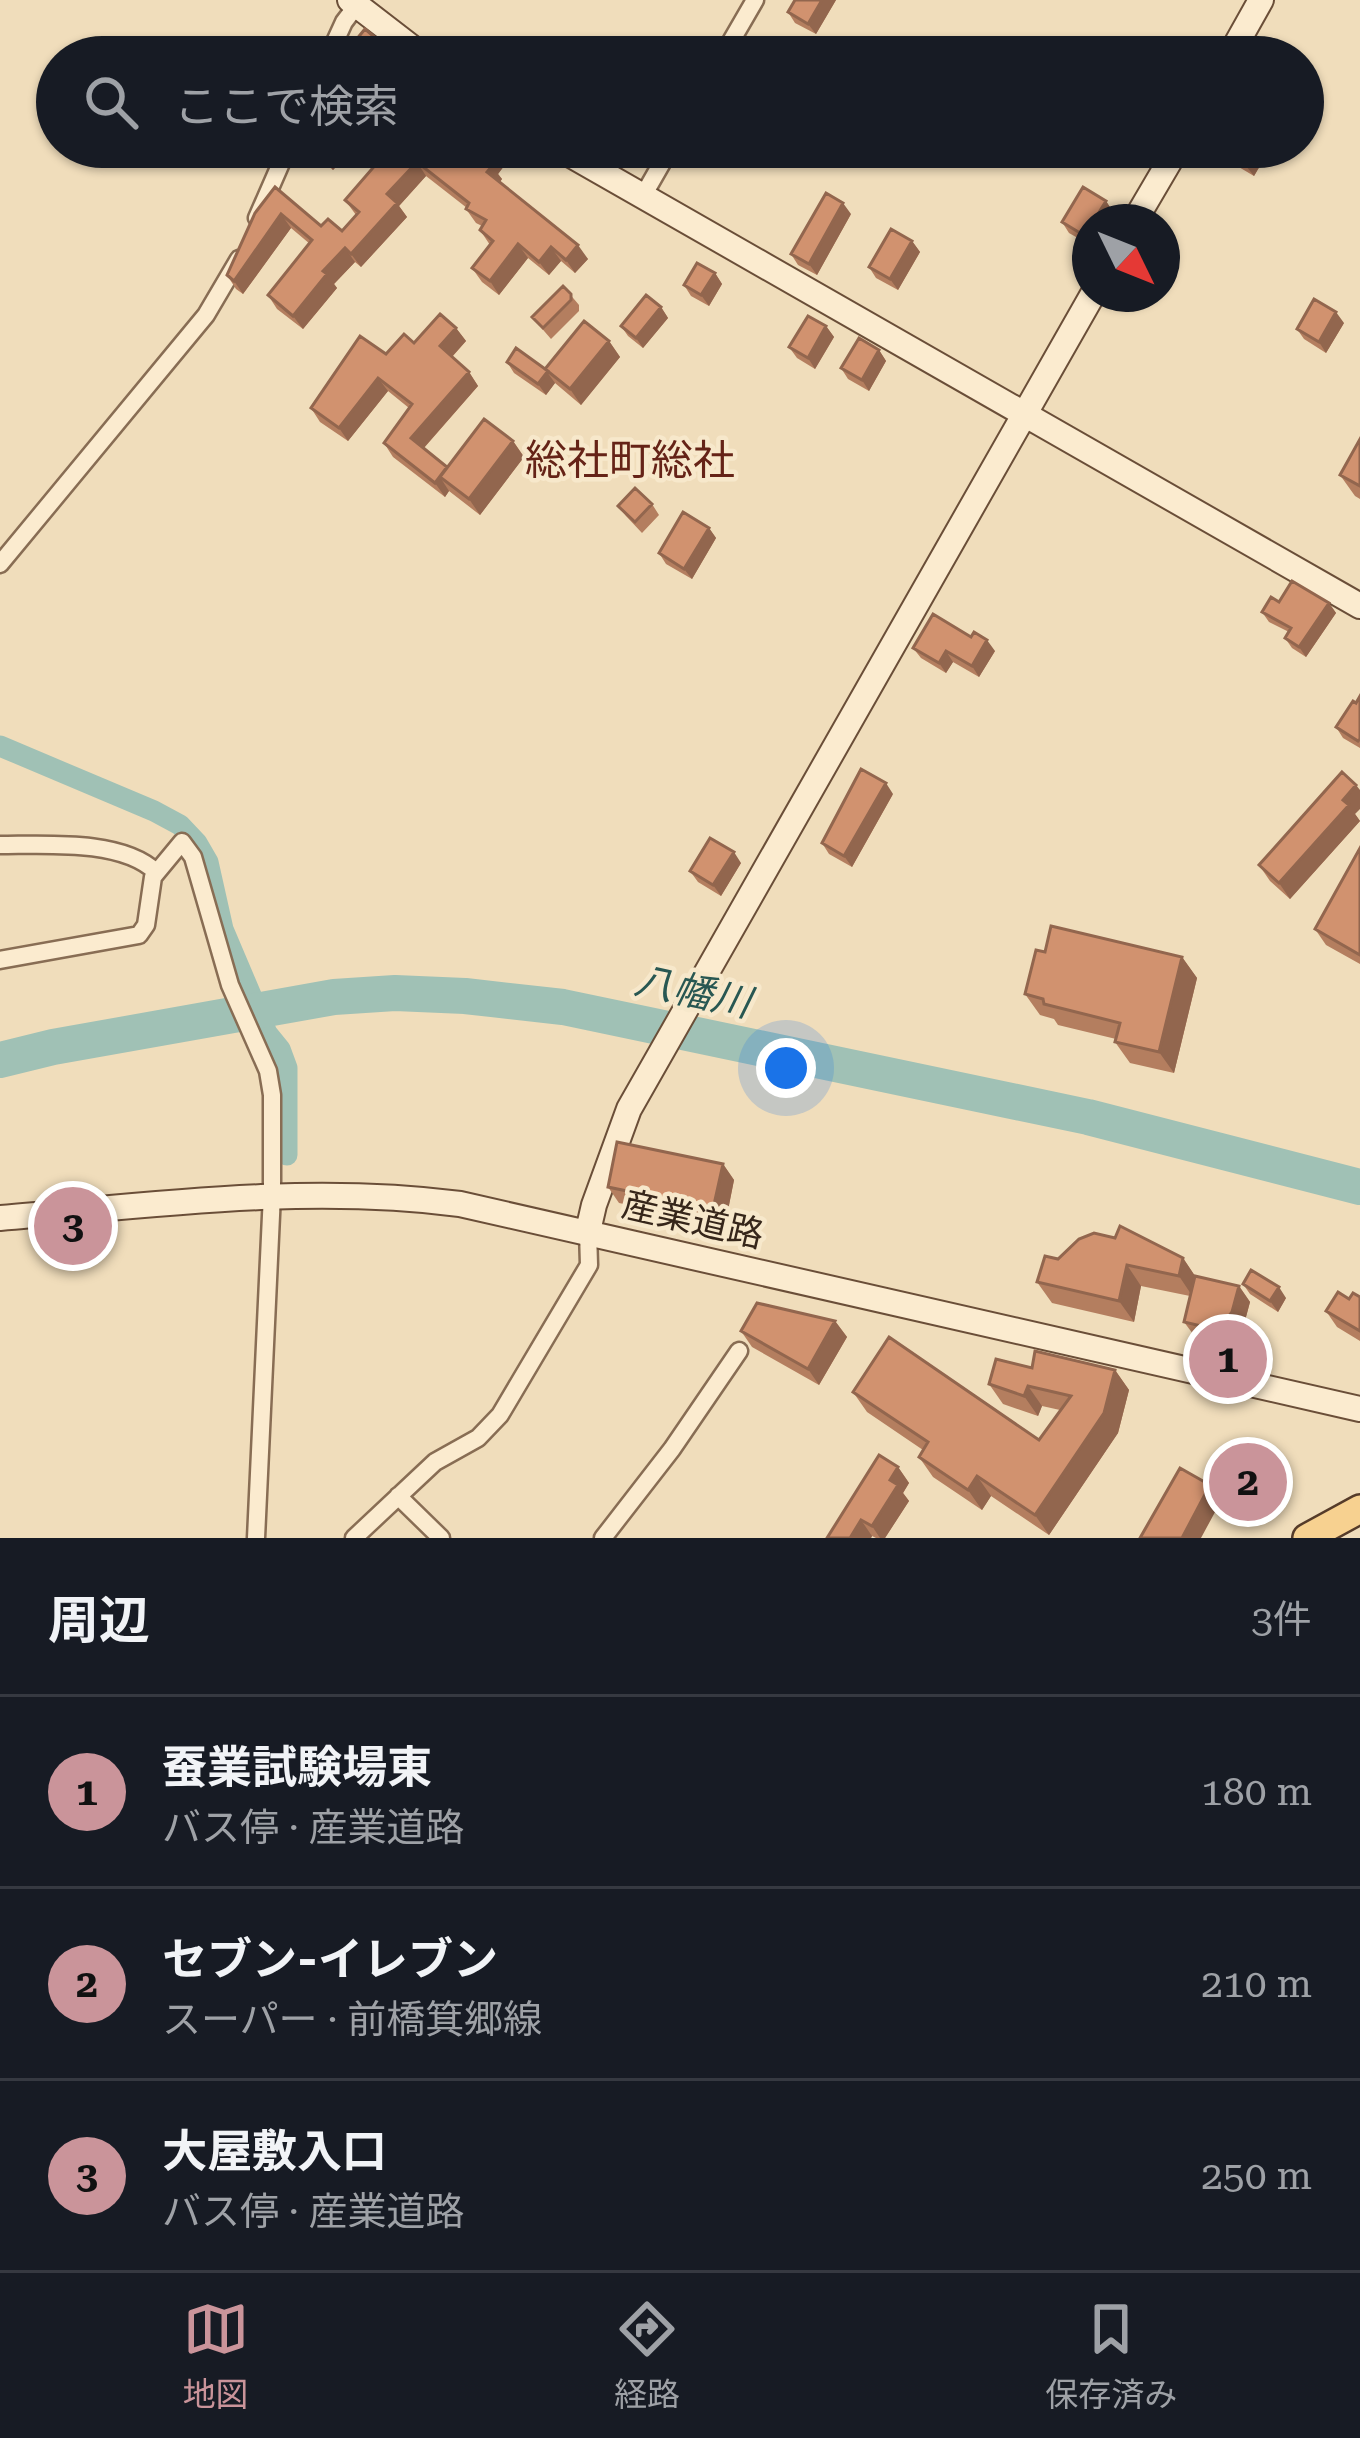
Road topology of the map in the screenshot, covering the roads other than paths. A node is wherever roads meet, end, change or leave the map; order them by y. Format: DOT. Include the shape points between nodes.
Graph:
graph roads {
  1 [pos="754,0"];
  2 [pos="1261,0"];
  3 [pos="353,3"];
  4 [pos="338,36"];
  5 [pos="396,36"];
  6 [pos="734,36"];
  7 [pos="1241,36"];
  8 [pos="278,168"];
  9 [pos="594,168"];
  10 [pos="659,168"];
  11 [pos="1166,168"];
  12 [pos="643,196"];
  13 [pos="1145,204"];
  14 [pos="1083,312"];
  15 [pos="1023,415"];
  16 [pos="0,564"];
  17 [pos="1360,606"];
  18 [pos="0,845"];
  19 [pos="156,872"];
  20 [pos="0,960"];
  21 [pos="272,1194"];
  22 [pos="0,1218"];
  23 [pos="588,1231"];
  24 [pos="739,1351"];
  25 [pos="1360,1409"];
  26 [pos="398,1496"];
  27 [pos="1360,1509"];
  28 [pos="256,1538"];
  29 [pos="354,1538"];
  30 [pos="441,1538"];
  31 [pos="603,1538"];
  32 [pos="1307,1538"];
  1 -- 6 [label="street"];
  2 -- 7 [label="street"];
  3 -- 4 [label="street"];
  3 -- 5 [label="street"];
  8 -- 16 [label="street" via="218,300"];
  9 -- 12 [label="street"];
  10 -- 12 [label="street"];
  11 -- 13 [label="street"];
  12 -- 15 [label="street"];
  14 -- 15 [label="street"];
  15 -- 17 [label="street"];
  15 -- 23 [label="street" via="658,1059 619,1133"];
  18 -- 19 [label="street" via="80,845"];
  19 -- 20 [label="street" via="139,934"];
  19 -- 21 [label="street" via="182,842 196,864 230,985 268,1072"];
  21 -- 22 [label="street, 産業道路"];
  21 -- 23 [label="street, 産業道路" via="403,1197"];
  21 -- 28 [label="street"];
  23 -- 25 [label="street, 産業道路"];
  23 -- 26 [label="street" via="589,1265 500,1414"];
  24 -- 31 [label="street"];
  26 -- 29 [label="street"];
  26 -- 30 [label="street"];
  27 -- 32 [label="main road"];
}
